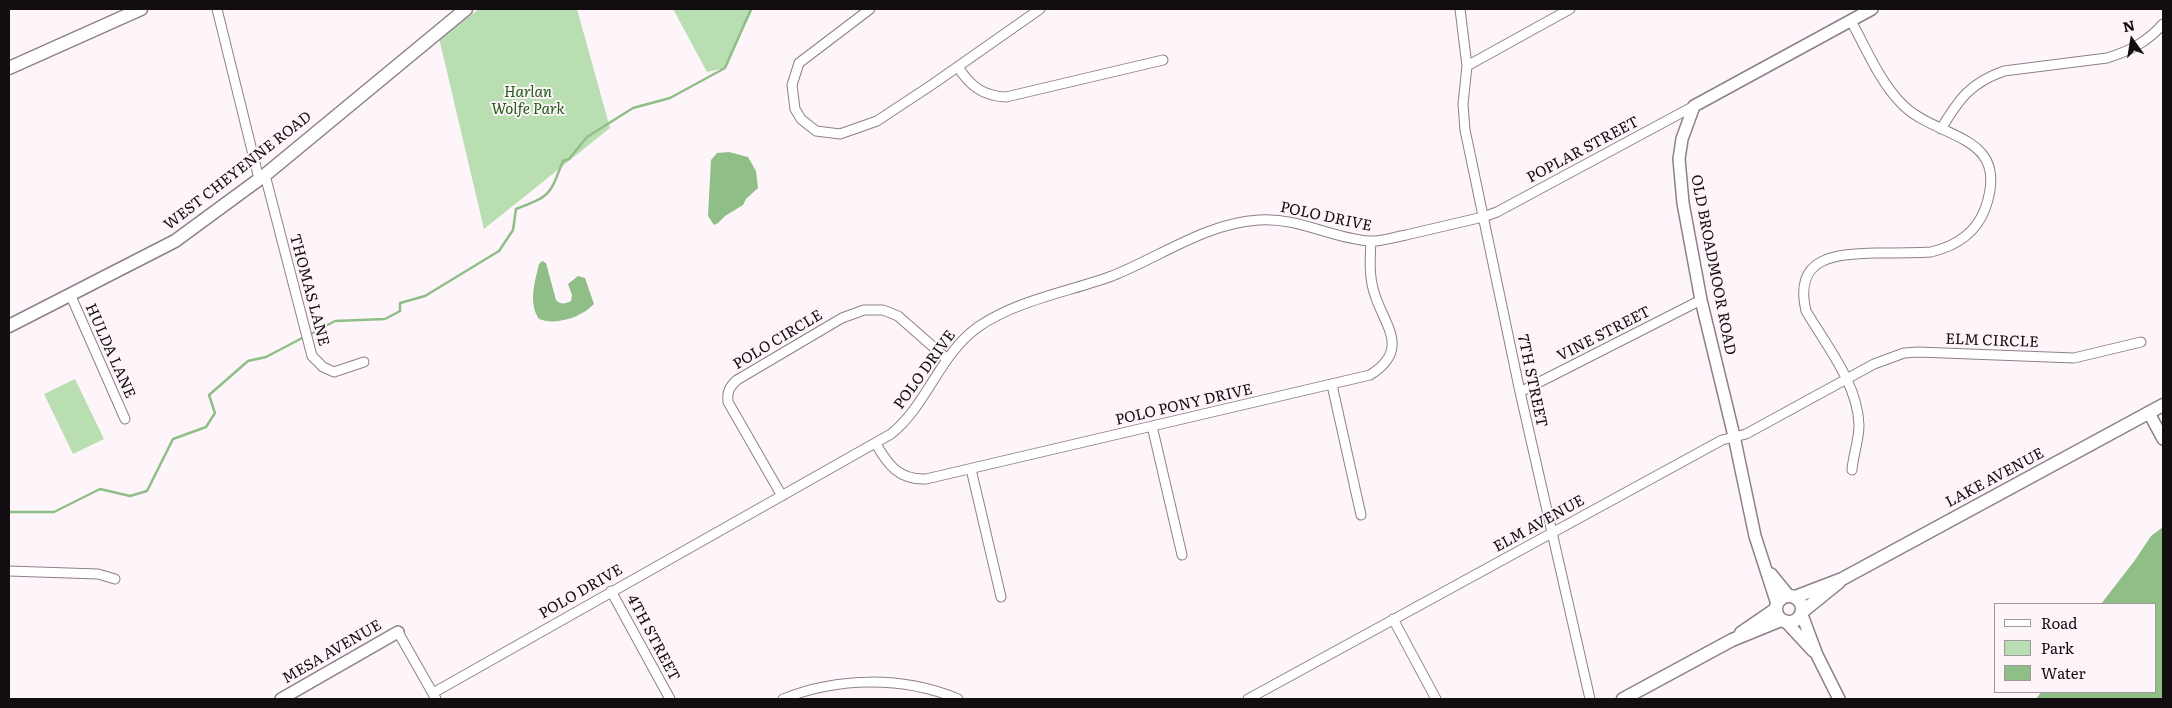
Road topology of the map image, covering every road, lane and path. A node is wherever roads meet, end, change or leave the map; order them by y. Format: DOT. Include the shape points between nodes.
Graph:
graph roads {
  1 [pos="141,9"];
  2 [pos="217,9"];
  3 [pos="466,9"];
  4 [pos="870,9"];
  5 [pos="1040,9"];
  6 [pos="1460,9"];
  7 [pos="1570,9"];
  8 [pos="1872,9"];
  9 [pos="1851,21"];
  10 [pos="2163,24"];
  11 [pos="1163,60"];
  12 [pos="1467,66"];
  13 [pos="958,67"];
  14 [pos="9,68"];
  15 [pos="1694,106"];
  16 [pos="1941,128"];
  17 [pos="262,177"];
  18 [pos="1483,217"];
  19 [pos="1370,242"];
  20 [pos="70,294"];
  21 [pos="1701,300"];
  22 [pos="9,326"];
  23 [pos="2141,342"];
  24 [pos="946,359"];
  25 [pos="364,362"];
  26 [pos="1847,380"];
  27 [pos="1332,385"];
  28 [pos="1520,392"];
  29 [pos="2163,405"];
  30 [pos="2149,413"];
  31 [pos="125,419"];
  32 [pos="1152,426"];
  33 [pos="1734,436"];
  34 [pos="2163,439"];
  35 [pos="876,444"];
  36 [pos="971,469"];
  37 [pos="1852,470"];
  38 [pos="782,496"];
  39 [pos="1361,516"];
  40 [pos="1552,533"];
  41 [pos="1182,555"];
  42 [pos="1767,568"];
  43 [pos="9,571"];
  44 [pos="116,579"];
  45 [pos="1842,579"];
  46 [pos="611,591"];
  47 [pos="1002,597"];
  48 [pos="1792,597"];
  49 [pos="1802,613"];
  50 [pos="1780,614"];
  51 [pos="1393,620"];
  52 [pos="398,632"];
  53 [pos="1817,655"];
  54 [pos="434,696"];
  55 [pos="281,699"];
  56 [pos="670,699"];
  57 [pos="782,699"];
  58 [pos="958,699"];
  59 [pos="1248,699"];
  60 [pos="1436,699"];
  61 [pos="1590,699"];
  62 [pos="1623,699"];
  63 [pos="1839,699"];
  1 -- 14 [label="main road"];
  2 -- 17 [label="street, THOMAS LANE"];
  3 -- 17 [label="main road, WEST CHEYENNE ROAD"];
  4 -- 13 [label="street" via="799,63 792,85 793,98 795,109 809,126 828,134 856,130 896,109"];
  5 -- 13 [label="street"];
  6 -- 12 [label="street, 7TH STREET"];
  7 -- 12 [label="street"];
  8 -- 9 [label="street"];
  9 -- 15 [label="street"];
  9 -- 16 [label="street" via="1899,101 1920,118"];
  10 -- 16 [label="street" via="2143,43 2107,58 2004,71 1990,76 1966,92"];
  11 -- 13 [label="street" via="1006,97 983,93 967,81"];
  12 -- 18 [label="street, 7TH STREET" via="1463,104 1465,130"];
  15 -- 18 [label="street, POPLAR STREET"];
  15 -- 21 [label="street, OLD BROADMOOR ROAD" via="1682,139 1679,174"];
  16 -- 26 [label="street" via="1975,147 1987,162 1990,192 1984,211 1970,233 1957,243 1932,252 1834,256 1818,263 1807,278 1803,302 1806,312"];
  17 -- 20 [label="main road, WEST CHEYENNE ROAD" via="163,248"];
  17 -- 25 [label="street, THOMAS LANE" via="312,356 334,372"];
  18 -- 19 [label="street, POLO DRIVE"];
  18 -- 28 [label="street, 7TH STREET"];
  19 -- 24 [label="street, POLO DRIVE" via="1288,220 1234,223 1209,231 1113,275 1004,312 969,334"];
  19 -- 27 [label="street, POLO PONY DRIVE" via="1371,280 1377,302 1390,327 1390,353 1383,365 1370,375"];
  20 -- 22 [label="main road, WEST CHEYENNE ROAD"];
  20 -- 31 [label="street, HULDA LANE"];
  21 -- 28 [label="street, VINE STREET"];
  21 -- 33 [label="street, OLD BROADMOOR ROAD"];
  23 -- 26 [label="street, ELM CIRCLE" via="2074,358 1904,353 1874,364"];
  24 -- 35 [label="street, POLO DRIVE" via="916,408 898,428"];
  24 -- 38 [label="street, POLO CIRCLE" via="898,316 882,310 864,310 842,318 730,385 728,402"];
  26 -- 33 [label="street, ELM AVENUE" via="1746,434"];
  26 -- 37 [label="street" via="1859,423"];
  27 -- 32 [label="street, POLO PONY DRIVE"];
  27 -- 39 [label="street"];
  28 -- 40 [label="street, 7TH STREET"];
  29 -- 30 [label="main road, LAKE AVENUE"];
  30 -- 34 [label="street"];
  30 -- 45 [label="main road, LAKE AVENUE"];
  32 -- 36 [label="street, POLO PONY DRIVE"];
  32 -- 41 [label="street"];
  33 -- 40 [label="street, ELM AVENUE"];
  33 -- 42 [label="street, OLD BROADMOOR ROAD" via="1755,536"];
  35 -- 36 [label="street, POLO PONY DRIVE" via="891,467 916,480"];
  35 -- 38 [label="street, POLO DRIVE"];
  36 -- 47 [label="street"];
  38 -- 46 [label="street, POLO DRIVE"];
  40 -- 51 [label="street, ELM AVENUE"];
  40 -- 61 [label="street, 7TH STREET"];
  42 -- 48 [label="street, OLD BROADMOOR ROAD"];
  42 -- 50 [label="street, OLD BROADMOOR ROAD"];
  43 -- 44 [label="street" via="98,574"];
  45 -- 48 [label="main road, LAKE AVENUE"];
  45 -- 49 [label="main road, LAKE AVENUE"];
  46 -- 54 [label="street, POLO DRIVE"];
  46 -- 56 [label="street, 4TH STREET"];
  48 -- 49 [label="main road" via="1800,602"];
  48 -- 50 [label="main road" via="1782,598"];
  49 -- 50 [label="main road" via="1796,621"];
  49 -- 53 [label="street, OLD BROADMOOR ROAD"];
  50 -- 53 [label="street, OLD BROADMOOR ROAD"];
  50 -- 62 [label="main road" via="1751,624 1732,640"];
  51 -- 59 [label="street, ELM AVENUE"];
  51 -- 60 [label="street"];
  52 -- 54 [label="street"];
  52 -- 55 [label="street, MESA AVENUE"];
  53 -- 63 [label="street, OLD BROADMOOR ROAD"];
  57 -- 58 [label="street" via="837,684 878,682 924,688"];
}
